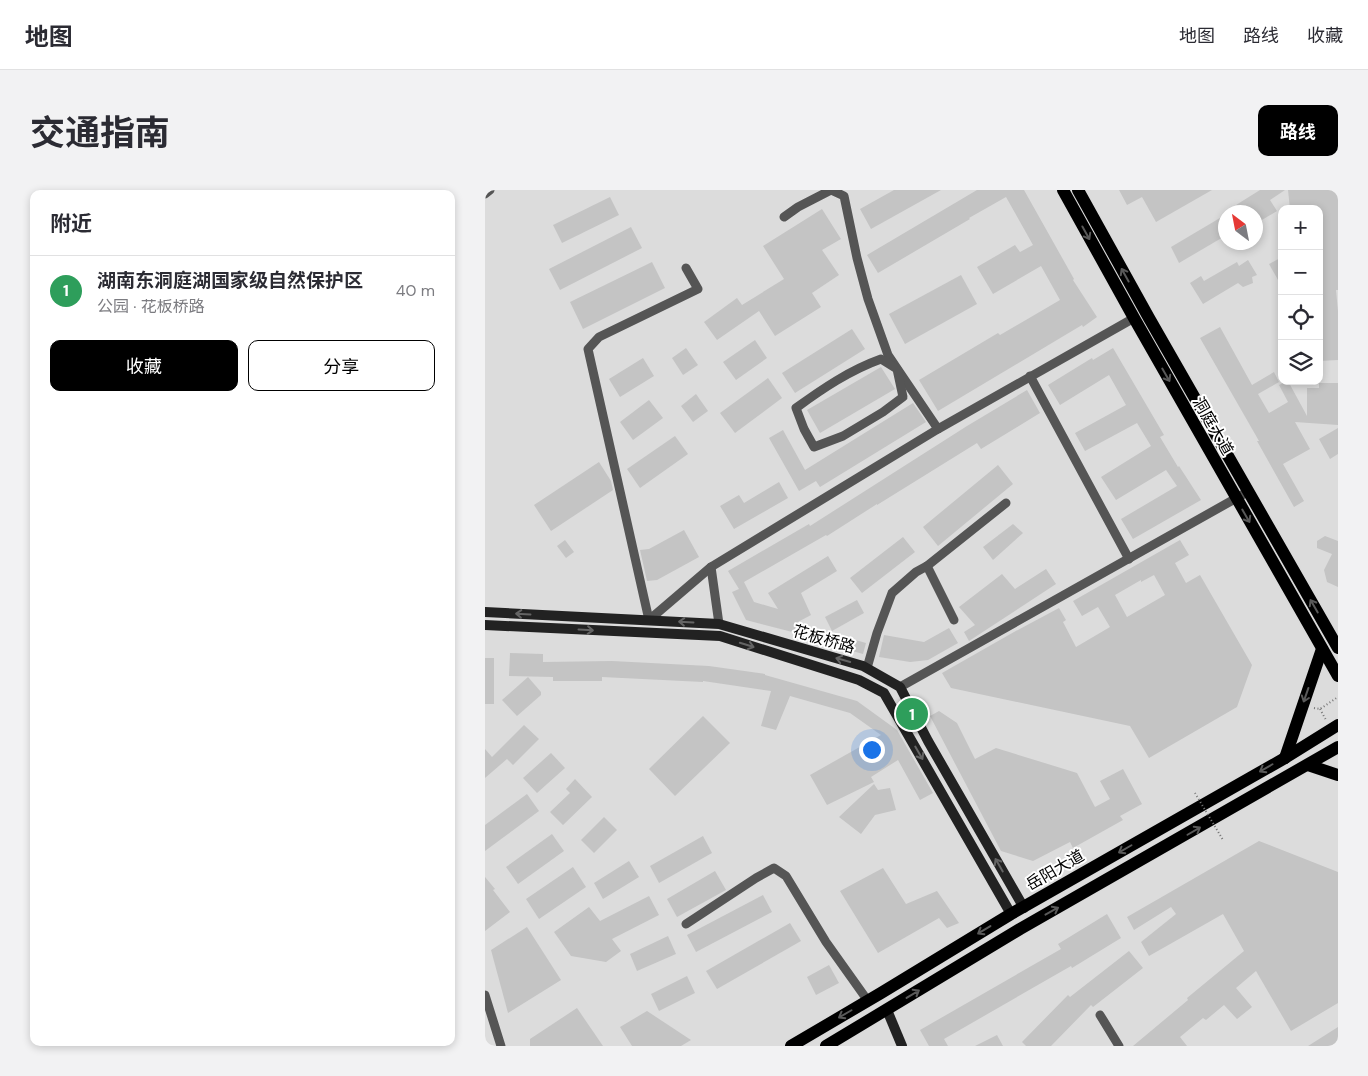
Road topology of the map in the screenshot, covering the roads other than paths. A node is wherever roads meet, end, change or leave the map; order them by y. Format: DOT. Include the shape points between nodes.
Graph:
graph roads {
  1 [pos="490,190"];
  2 [pos="1063,190"];
  3 [pos="1079,190"];
  4 [pos="485,194"];
  5 [pos="784,217"];
  6 [pos="686,268"];
  7 [pos="1134,318"];
  8 [pos="897,369"];
  9 [pos="1030,376"];
  10 [pos="938,429"];
  11 [pos="1249,491"];
  12 [pos="1236,498"];
  13 [pos="1006,503"];
  14 [pos="1129,559"];
  15 [pos="927,566"];
  16 [pos="711,567"];
  17 [pos="485,612"];
  18 [pos="649,620"];
  19 [pos="954,620"];
  20 [pos="719,624"];
  21 [pos="485,625"];
  22 [pos="1336,642"];
  23 [pos="1322,649"];
  24 [pos="867,668"];
  25 [pos="1338,676"];
  26 [pos="900,687"];
  27 [pos="1338,725"];
  28 [pos="1338,747"];
  29 [pos="1285,758"];
  30 [pos="1308,765"];
  31 [pos="1338,775"];
  32 [pos="1023,908"];
  33 [pos="1011,914"];
  34 [pos="686,924"];
  35 [pos="485,995"];
  36 [pos="868,1001"];
  37 [pos="887,1010"];
  38 [pos="1100,1015"];
  39 [pos="501,1046"];
  40 [pos="791,1046"];
  41 [pos="826,1046"];
  42 [pos="903,1046"];
  43 [pos="1119,1046"];
  1 -- 4 [label="street"];
  2 -- 7 [label="main road, 洞庭大道, one-way"];
  11 -- 3 [label="main road, 洞庭大道, one-way"];
  5 -- 8 [label="street" via="831,190 844,196 868,299"];
  6 -- 18 [label="street" via="698,289 599,337 588,349"];
  7 -- 9 [label="street"];
  7 -- 12 [label="main road, 洞庭大道, one-way"];
  8 -- 8 [label="street" via="881,359 865,365 796,408 814,447 843,436 903,397"];
  8 -- 10 [label="street"];
  9 -- 10 [label="street"];
  9 -- 14 [label="street"];
  10 -- 16 [label="street"];
  11 -- 12 [label="street"];
  22 -- 11 [label="main road, 洞庭大道, one-way"];
  12 -- 14 [label="street"];
  12 -- 23 [label="main road, 洞庭大道, one-way"];
  13 -- 15 [label="street"];
  14 -- 26 [label="street"];
  15 -- 19 [label="street"];
  15 -- 24 [label="street" via="893,593"];
  16 -- 18 [label="street"];
  16 -- 20 [label="street"];
  18 -- 17 [label="street, 花板桥路, one-way"];
  20 -- 18 [label="street, 花板桥路, one-way"];
  24 -- 20 [label="street, 花板桥路, one-way"];
  21 -- 33 [label="street, 花板桥路, one-way" via="720,636 859,680 884,694"];
  23 -- 25 [label="main road, 洞庭大道"];
  23 -- 29 [label="main road, one-way"];
  24 -- 26 [label="street, 花板桥路"];
  32 -- 26 [label="street, one-way"];
  27 -- 29 [label="main road, 岳阳大道"];
  28 -- 30 [label="main road"];
  29 -- 32 [label="main road, 岳阳大道, one-way"];
  30 -- 31 [label="main road"];
  37 -- 30 [label="main road, one-way"];
  32 -- 33 [label="main road, 岳阳大道"];
  33 -- 36 [label="main road, 岳阳大道, one-way"];
  34 -- 36 [label="street" via="774,868 786,876 826,942"];
  35 -- 39 [label="street"];
  36 -- 40 [label="main road, 岳阳大道, one-way"];
  37 -- 41 [label="main road"];
  37 -- 42 [label="street"];
  38 -- 43 [label="street"];
}
